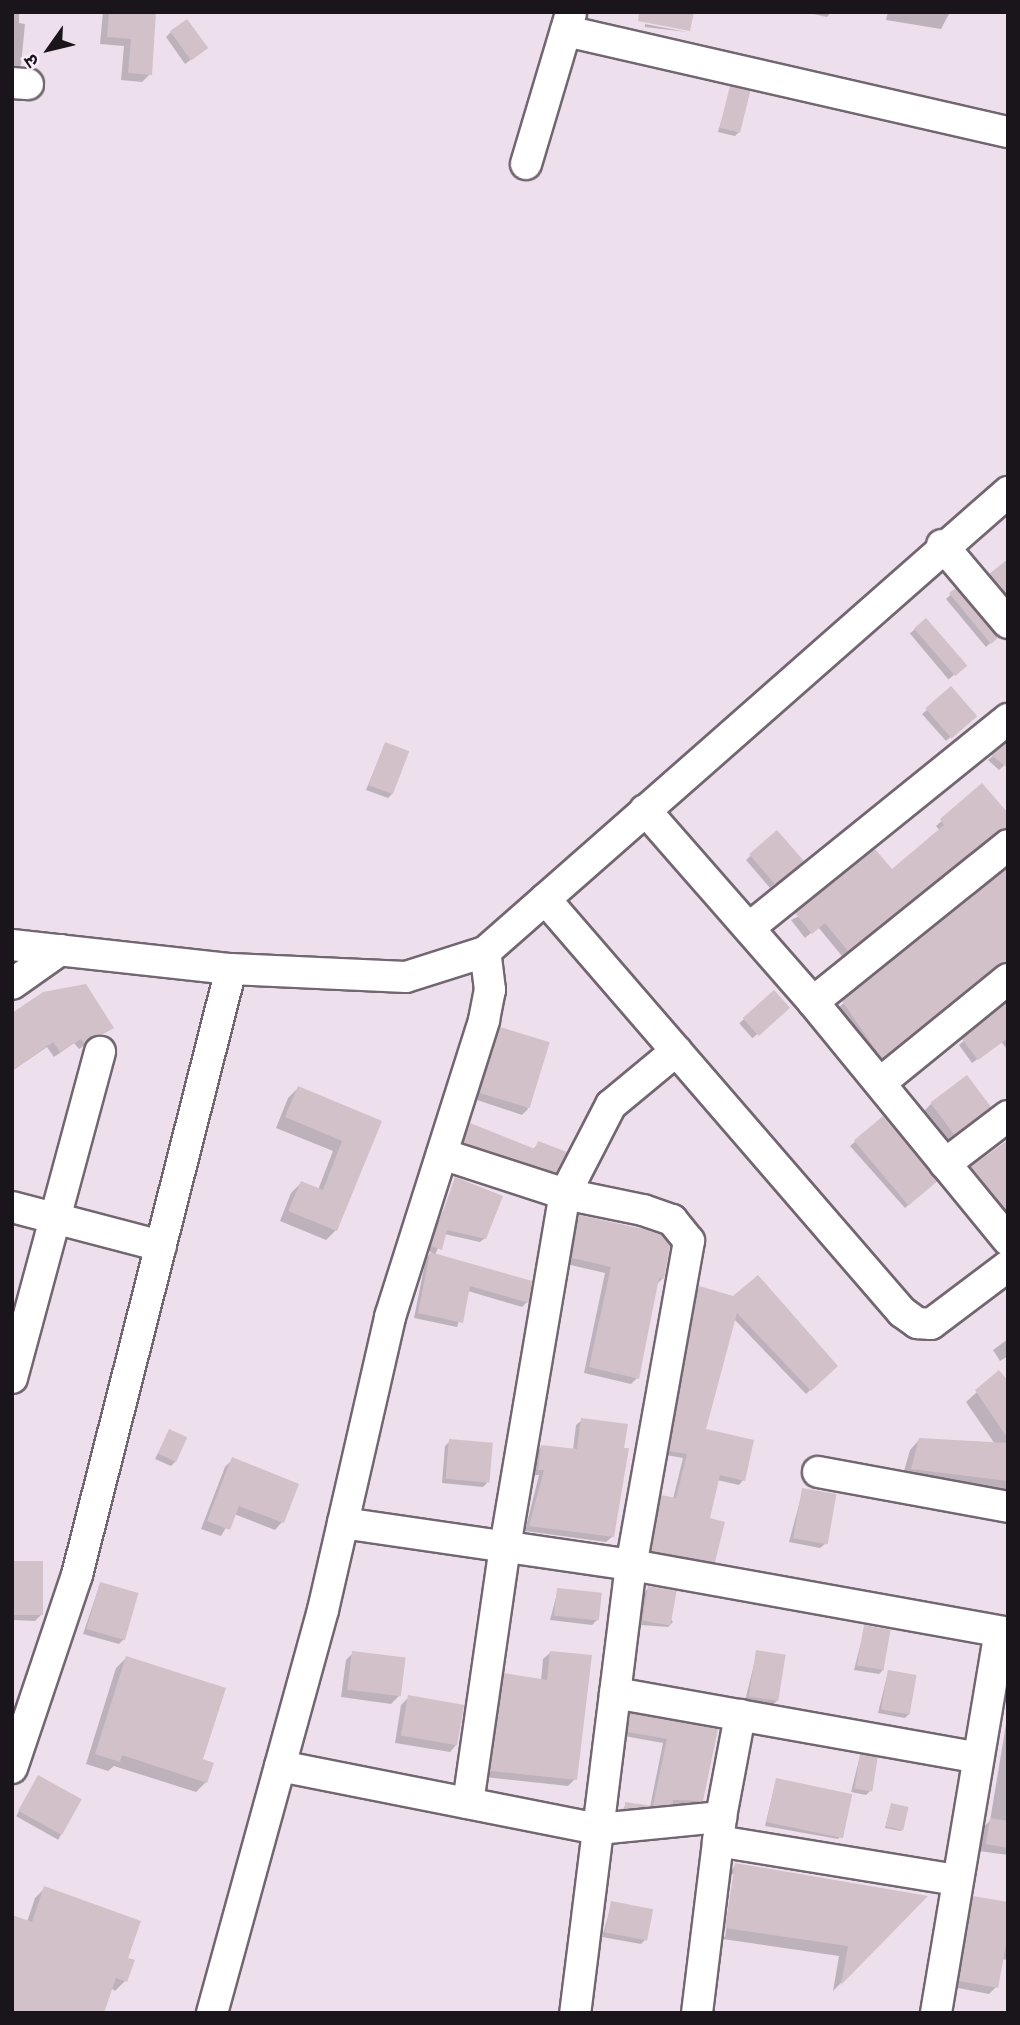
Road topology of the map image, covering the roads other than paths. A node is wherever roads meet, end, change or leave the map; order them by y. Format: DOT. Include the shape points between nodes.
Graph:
graph roads {
  1 [pos="568,22"];
  2 [pos="1008,132"];
  3 [pos="526,164"];
  4 [pos="1008,492"];
  5 [pos="942,545"];
  6 [pos="1008,623"];
  7 [pos="1008,719"];
  8 [pos="645,810"];
  9 [pos="1008,845"];
  10 [pos="545,899"];
  11 [pos="748,928"];
  12 [pos="12,945"];
  13 [pos="60,950"];
  14 [pos="485,952"];
  15 [pos="230,969"];
  16 [pos="1008,979"];
  17 [pos="12,984"];
  18 [pos="813,1002"];
  19 [pos="676,1051"];
  20 [pos="100,1052"];
  21 [pos="880,1083"];
  22 [pos="1008,1116"];
  23 [pos="442,1154"];
  24 [pos="946,1164"];
  25 [pos="565,1194"];
  26 [pos="12,1207"];
  27 [pos="55,1218"];
  28 [pos="1008,1240"];
  29 [pos="160,1246"];
  30 [pos="1008,1266"];
  31 [pos="12,1378"];
  32 [pos="818,1472"];
  33 [pos="1008,1507"];
  34 [pos="343,1523"];
  35 [pos="505,1547"];
  36 [pos="631,1565"];
  37 [pos="1004,1633"];
  38 [pos="615,1693"];
  39 [pos="740,1715"];
  40 [pos="976,1758"];
  41 [pos="280,1766"];
  42 [pos="12,1768"];
  43 [pos="468,1803"];
  44 [pos="598,1829"];
  45 [pos="720,1829"];
  46 [pos="957,1880"];
  47 [pos="212,2013"];
  48 [pos="575,2013"];
  49 [pos="697,2013"];
  50 [pos="936,2013"];
  1 -- 2 [label="street"];
  1 -- 3 [label="street"];
  4 -- 5 [label="street"];
  5 -- 6 [label="street"];
  5 -- 8 [label="street"];
  7 -- 11 [label="street"];
  8 -- 10 [label="street"];
  8 -- 11 [label="street"];
  9 -- 18 [label="street"];
  10 -- 14 [label="street"];
  10 -- 19 [label="street"];
  11 -- 18 [label="street"];
  12 -- 13 [label="street"];
  13 -- 15 [label="street"];
  13 -- 17 [label="street"];
  14 -- 15 [label="street" via="406,977"];
  14 -- 23 [label="street" via="490,990 484,1020"];
  15 -- 29 [label="street"];
  16 -- 21 [label="street"];
  18 -- 21 [label="street"];
  19 -- 25 [label="street" via="611,1105"];
  19 -- 30 [label="street" via="916,1323 931,1325 944,1318"];
  20 -- 27 [label="street"];
  21 -- 24 [label="street"];
  22 -- 24 [label="street"];
  23 -- 25 [label="street"];
  23 -- 34 [label="street" via="390,1317"];
  24 -- 28 [label="street"];
  25 -- 35 [label="street"];
  25 -- 36 [label="street" via="672,1220 689,1241"];
  26 -- 27 [label="street"];
  27 -- 29 [label="street"];
  27 -- 31 [label="street"];
  29 -- 42 [label="street" via="77,1575"];
  32 -- 33 [label="street"];
  34 -- 35 [label="street"];
  34 -- 41 [label="street"];
  35 -- 36 [label="street"];
  35 -- 43 [label="street"];
  36 -- 37 [label="street"];
  36 -- 38 [label="street"];
  37 -- 40 [label="street"];
  38 -- 39 [label="street"];
  38 -- 44 [label="street"];
  39 -- 40 [label="street"];
  39 -- 45 [label="street"];
  40 -- 46 [label="street"];
  41 -- 43 [label="street"];
  41 -- 47 [label="street"];
  43 -- 44 [label="street"];
  44 -- 45 [label="street"];
  44 -- 48 [label="street"];
  45 -- 46 [label="street"];
  45 -- 49 [label="street"];
  46 -- 50 [label="street"];
}
